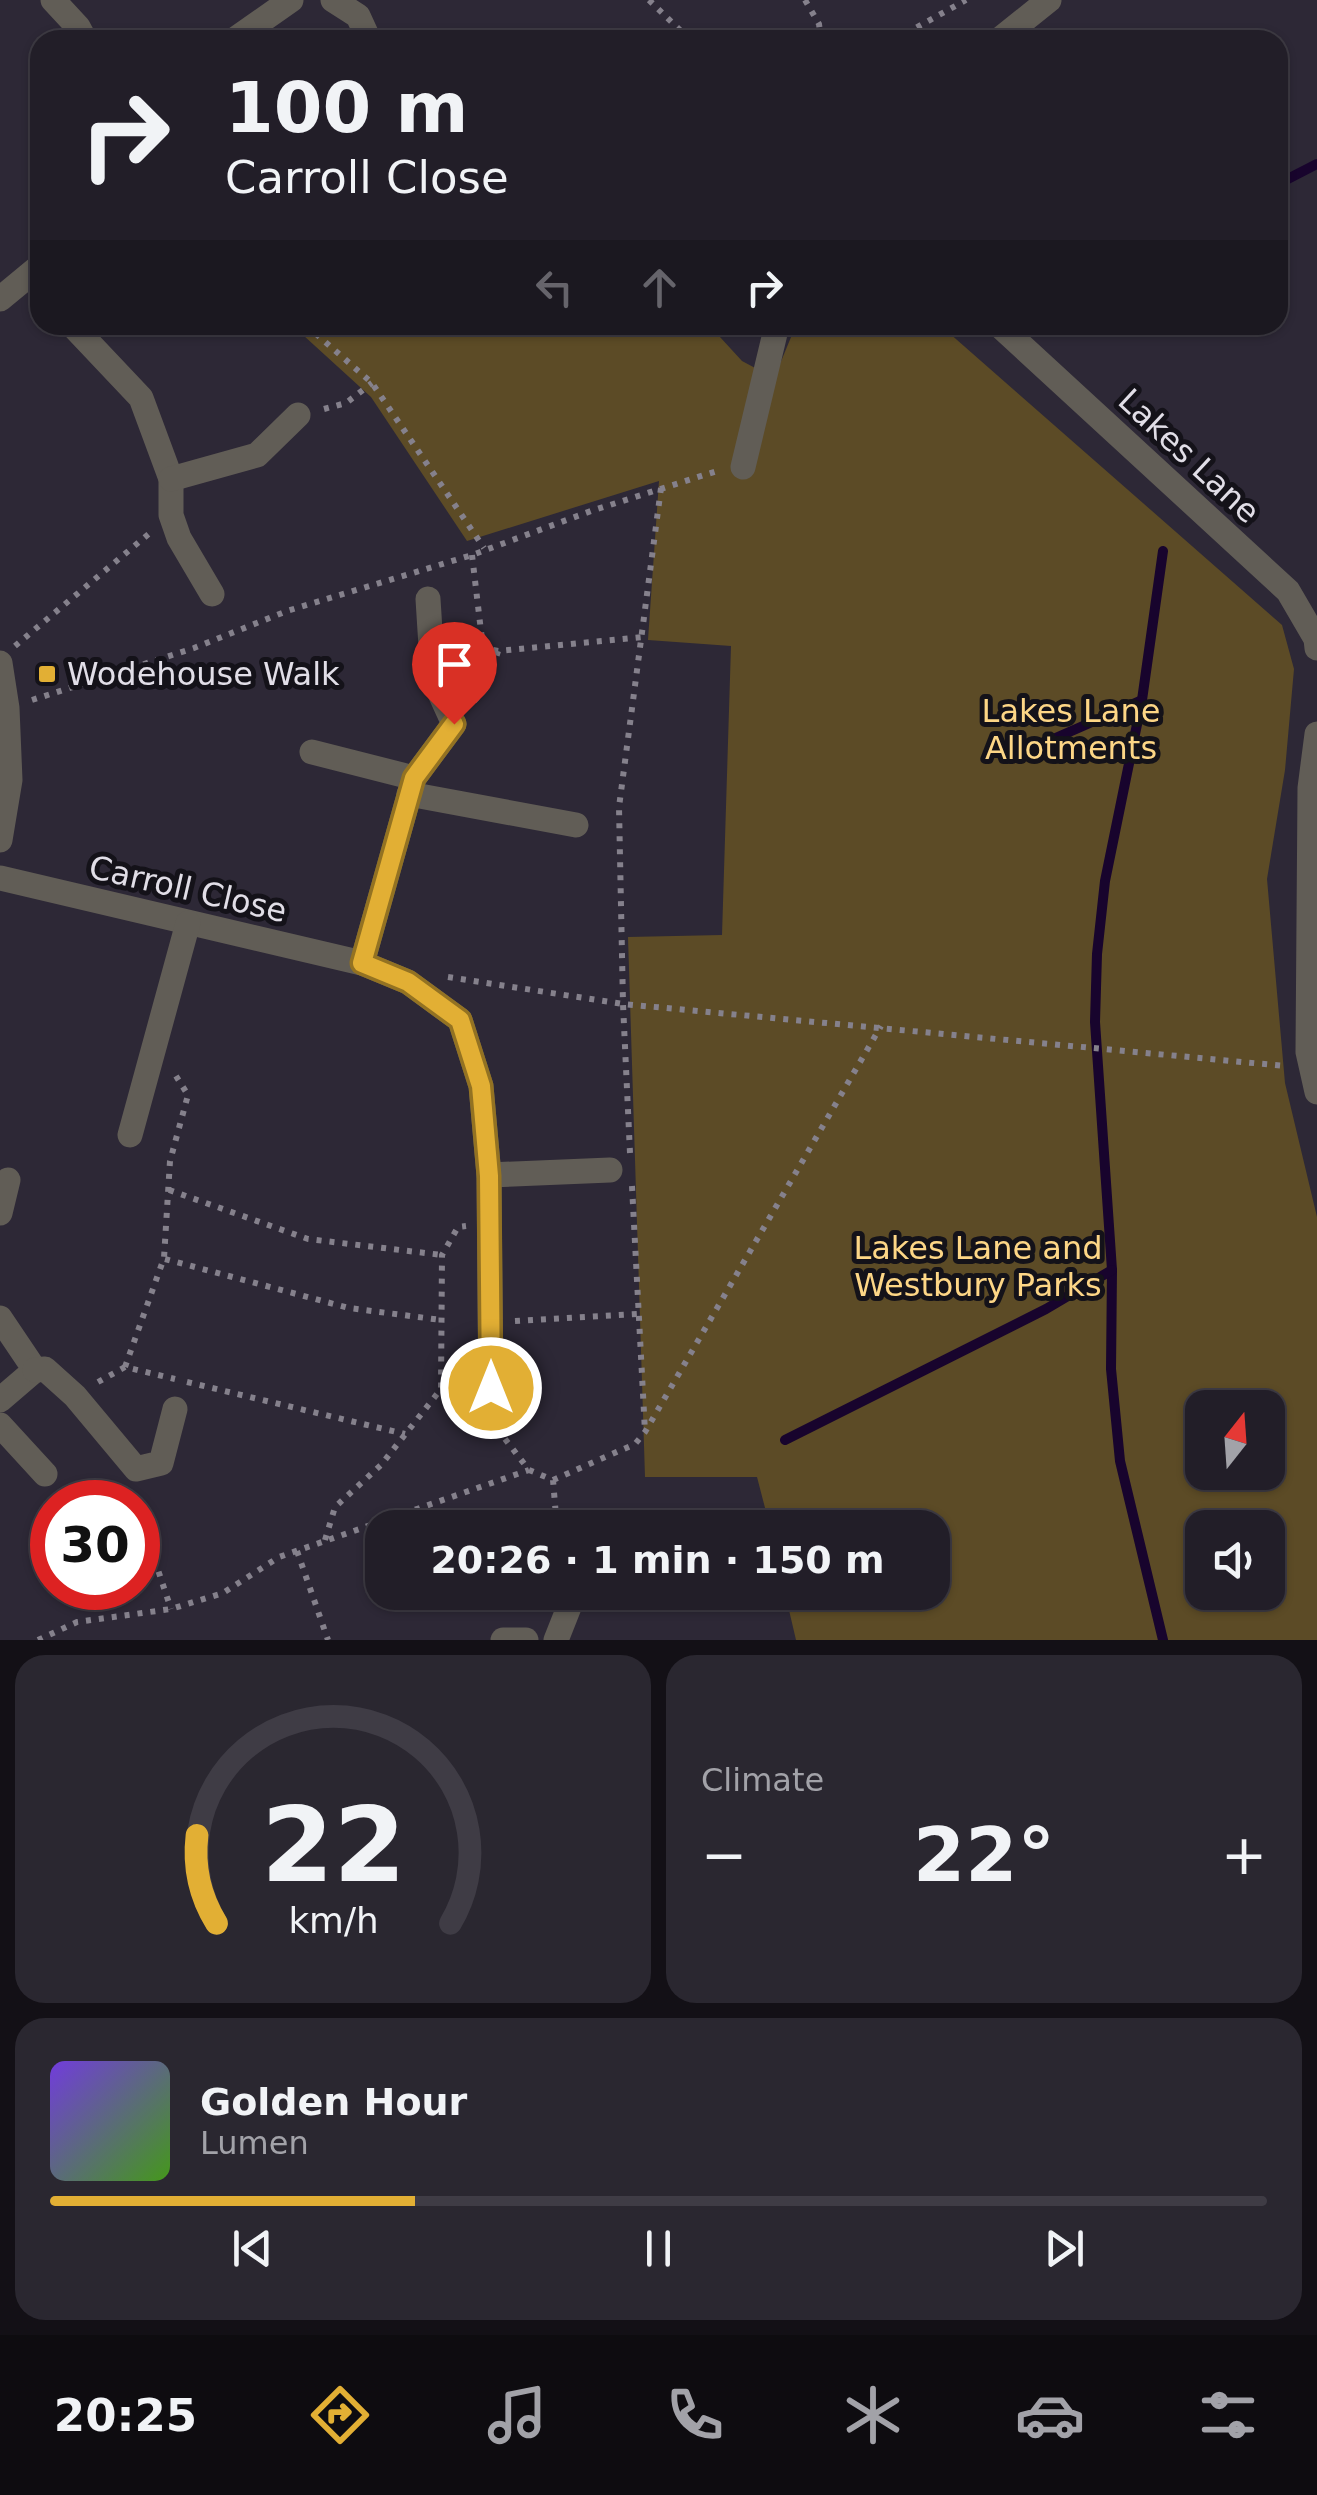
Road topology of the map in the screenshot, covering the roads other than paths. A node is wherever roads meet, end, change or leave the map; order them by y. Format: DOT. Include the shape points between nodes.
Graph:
graph roads {
  1 [pos="53,0"];
  2 [pos="292,0"];
  3 [pos="332,0"];
  4 [pos="1049,0"];
  5 [pos="80,30"];
  6 [pos="248,30"];
  7 [pos="364,30"];
  8 [pos="1012,30"];
  9 [pos="30,282"];
  10 [pos="0,299"];
  11 [pos="81,335"];
  12 [pos="775,335"];
  13 [pos="1010,335"];
  14 [pos="298,415"];
  15 [pos="743,467"];
  16 [pos="171,479"];
  17 [pos="212,594"];
  18 [pos="428,599"];
  19 [pos="1317,648"];
  20 [pos="7,655"];
  21 [pos="1317,734"];
  22 [pos="312,752"];
  23 [pos="412,786"];
  24 [pos="576,825"];
  25 [pos="0,840"];
  26 [pos="0,878"];
  27 [pos="188,923"];
  28 [pos="362,963"];
  29 [pos="1314,1080"];
  30 [pos="130,1135"];
  31 [pos="624,1169"];
  32 [pos="489,1176"];
  33 [pos="8,1180"];
  34 [pos="0,1213"];
  35 [pos="5,1328"];
  36 [pos="35,1370"];
  37 [pos="0,1400"];
  38 [pos="175,1409"];
  39 [pos="491,1420"];
  40 [pos="0,1425"];
  41 [pos="45,1474"];
  42 [pos="568,1610"];
  43 [pos="503,1640"];
  44 [pos="526,1640"];
  45 [pos="556,1640"];
  1 -- 5 [label="street"];
  2 -- 6 [label="street"];
  3 -- 7 [label="street" via="358,16"];
  4 -- 8 [label="street"];
  9 -- 10 [label="street"];
  11 -- 16 [label="street" via="141,398"];
  12 -- 15 [label="street"];
  13 -- 19 [label="street, Lakes Lane" via="1288,591"];
  14 -- 16 [label="street" via="258,455"];
  16 -- 17 [label="street" via="175,526"];
  18 -- 23 [label="street" via="433,678 454,724"];
  20 -- 25 [label="street" via="10,780"];
  21 -- 29 [label="street" via="1310,788 1308,1052"];
  22 -- 23 [label="street"];
  23 -- 24 [label="street"];
  23 -- 28 [label="street"];
  26 -- 27 [label="street, Carroll Close"];
  27 -- 28 [label="street, Carroll Close"];
  27 -- 30 [label="street"];
  28 -- 32 [label="street, Carroll Close" via="408,982 460,1020 481,1086"];
  31 -- 32 [label="street"];
  32 -- 39 [label="street, Carroll Close"];
  33 -- 34 [label="street"];
  35 -- 36 [label="street"];
  36 -- 37 [label="street"];
  36 -- 38 [label="street" via="44,1369 74,1396 136,1469 161,1464"];
  40 -- 41 [label="street"];
  42 -- 45 [label="street"];
  43 -- 44 [label="street"];
}
